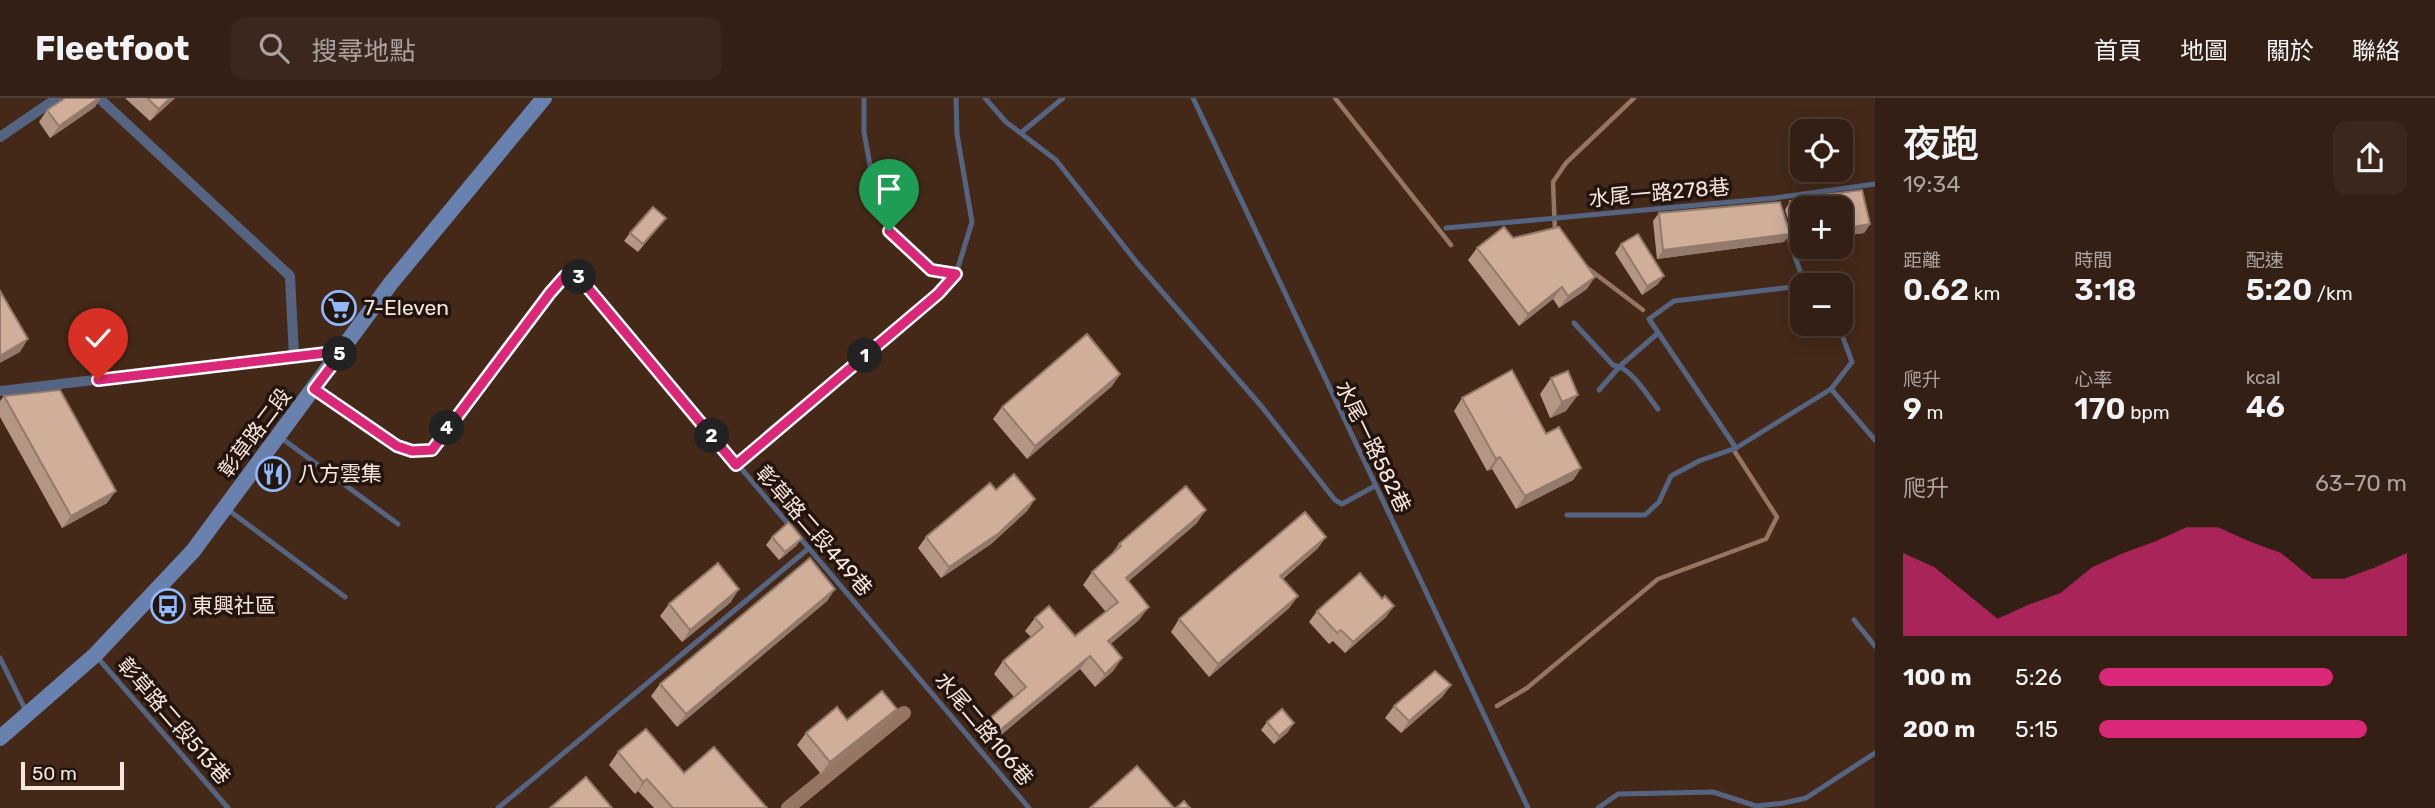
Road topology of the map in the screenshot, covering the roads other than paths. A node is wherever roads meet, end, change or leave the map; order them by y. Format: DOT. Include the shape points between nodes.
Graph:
graph roads {
  1 [pos="57,98"];
  2 [pos="99,98"];
  3 [pos="544,98"];
  4 [pos="864,98"];
  5 [pos="956,98"];
  6 [pos="985,98"];
  7 [pos="1063,98"];
  8 [pos="1193,98"];
  9 [pos="1022,132"];
  10 [pos="0,136"];
  11 [pos="1875,184"];
  12 [pos="1775,198"];
  13 [pos="1779,211"];
  14 [pos="1784,223"];
  15 [pos="1446,228"];
  16 [pos="1801,273"];
  17 [pos="956,274"];
  18 [pos="1790,287"];
  19 [pos="1574,323"];
  20 [pos="1657,334"];
  21 [pos="1842,336"];
  22 [pos="343,351"];
  23 [pos="294,357"];
  24 [pos="1620,366"];
  25 [pos="1831,388"];
  26 [pos="314,389"];
  27 [pos="1599,390"];
  28 [pos="0,391"];
  29 [pos="1658,409"];
  30 [pos="278,436"];
  31 [pos="1875,440"];
  32 [pos="1736,448"];
  33 [pos="736,465"];
  34 [pos="1375,485"];
  35 [pos="225,508"];
  36 [pos="1567,515"];
  37 [pos="398,524"];
  38 [pos="809,548"];
  39 [pos="345,597"];
  40 [pos="1854,620"];
  41 [pos="1875,646"];
  42 [pos="95,654"];
  43 [pos="0,659"];
  44 [pos="914,671"];
  45 [pos="27,713"];
  46 [pos="0,738"];
  47 [pos="1875,753"];
  48 [pos="1806,798"];
  49 [pos="228,808"];
  50 [pos="498,808"];
  51 [pos="1029,808"];
  52 [pos="1528,808"];
  53 [pos="1598,808"];
  54 [pos="1808,808"];
  1 -- 10 [label="street"];
  2 -- 23 [label="street" via="290,275"];
  3 -- 22 [label="street, 彰草路二段" via="391,283"];
  4 -- 17 [label="lane" via="863,132 879,215 903,247 931,270"];
  5 -- 17 [label="lane" via="957,134 972,222"];
  6 -- 9 [label="lane"];
  7 -- 9 [label="lane"];
  8 -- 34 [label="lane, 水尾一路582巷"];
  9 -- 34 [label="lane" via="1056,160 1335,500 1349,502"];
  11 -- 12 [label="lane, 水尾一路278巷"];
  12 -- 13 [label="lane"];
  12 -- 15 [label="lane, 水尾一路278巷"];
  14 -- 16 [label="lane"];
  17 -- 33 [label="lane"];
  18 -- 20 [label="lane" via="1674,301 1649,319"];
  19 -- 24 [label="lane" via="1613,365"];
  20 -- 24 [label="lane"];
  20 -- 32 [label="lane"];
  21 -- 25 [label="lane" via="1852,362"];
  22 -- 23 [label="street"];
  22 -- 26 [label="street, 彰草路二段"];
  23 -- 28 [label="street"];
  24 -- 27 [label="lane"];
  24 -- 29 [label="lane"];
  25 -- 31 [label="lane"];
  25 -- 32 [label="lane"];
  26 -- 30 [label="street, 彰草路二段"];
  26 -- 33 [label="lane, 彰草路二段449巷" via="397,446 432,450 550,293 565,276 578,276"];
  30 -- 35 [label="street, 彰草路二段"];
  30 -- 37 [label="lane"];
  32 -- 36 [label="lane" via="1671,476 1659,502 1645,514"];
  33 -- 38 [label="lane, 彰草路二段449巷"];
  34 -- 52 [label="lane, 水尾一路582巷"];
  35 -- 39 [label="lane"];
  35 -- 42 [label="street, 彰草路二段" via="193,551"];
  38 -- 44 [label="lane, 彰草路二段449巷"];
  38 -- 50 [label="lane"];
  40 -- 41 [label="lane"];
  42 -- 45 [label="street, 彰草路二段"];
  42 -- 49 [label="lane, 彰草路二段513巷"];
  43 -- 45 [label="lane"];
  44 -- 51 [label="lane, 水尾二路106巷"];
  45 -- 46 [label="street, 彰草路二段"];
  47 -- 48 [label="lane"];
  48 -- 53 [label="lane" via="1756,806 1713,792 1618,794"];
  48 -- 54 [label="lane"];
}
